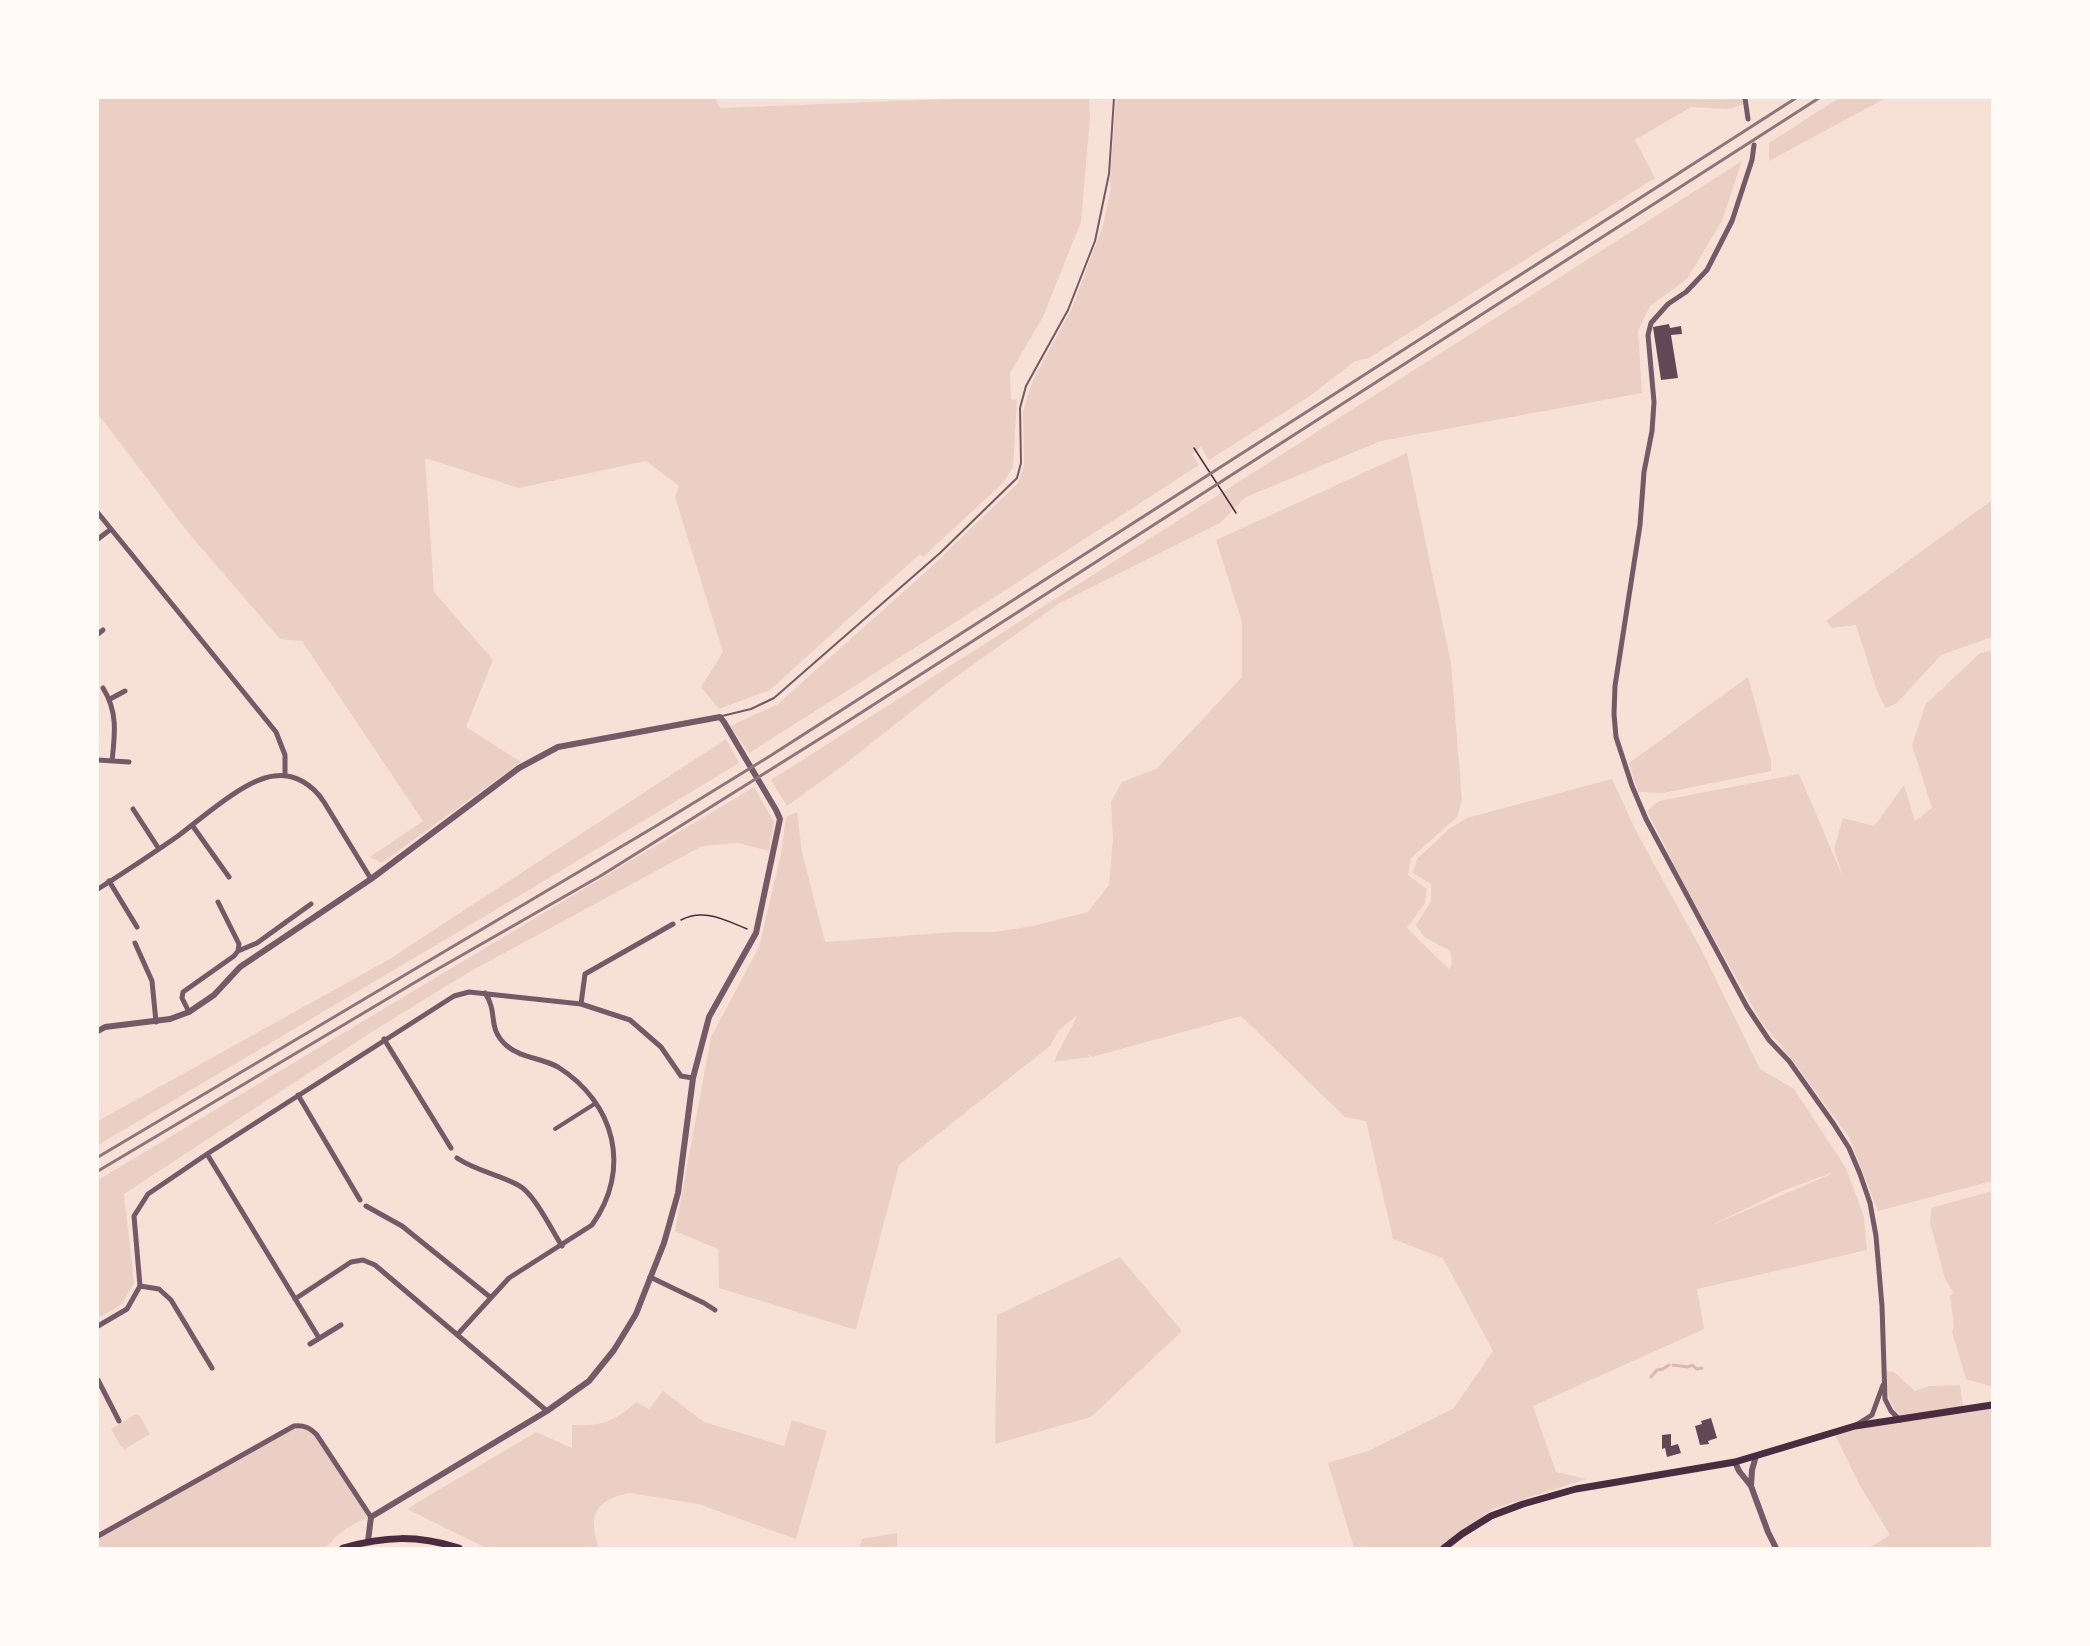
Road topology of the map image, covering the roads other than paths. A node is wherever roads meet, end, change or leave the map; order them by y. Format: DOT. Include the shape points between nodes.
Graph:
graph roads {
  1 [pos="1114,98"];
  2 [pos="1745,98"];
  3 [pos="1748,119"];
  4 [pos="1754,145"];
  5 [pos="98,513"];
  6 [pos="111,529"];
  7 [pos="98,539"];
  8 [pos="103,688"];
  9 [pos="125,691"];
  10 [pos="110,699"];
  11 [pos="720,717"];
  12 [pos="98,760"];
  13 [pos="112,761"];
  14 [pos="129,762"];
  15 [pos="285,776"];
  16 [pos="133,809"];
  17 [pos="192,825"];
  18 [pos="159,849"];
  19 [pos="229,877"];
  20 [pos="371,879"];
  21 [pos="110,881"];
  22 [pos="98,889"];
  23 [pos="218,902"];
  24 [pos="310,904"];
  25 [pos="673,924"];
  26 [pos="137,927"];
  27 [pos="135,943"];
  28 [pos="238,951"];
  29 [pos="484,993"];
  30 [pos="581,1004"];
  31 [pos="189,1012"];
  32 [pos="156,1022"];
  33 [pos="98,1030"];
  34 [pos="384,1039"];
  35 [pos="693,1078"];
  36 [pos="298,1095"];
  37 [pos="596,1102"];
  38 [pos="555,1129"];
  39 [pos="451,1148"];
  40 [pos="207,1154"];
  41 [pos="457,1158"];
  42 [pos="360,1200"];
  43 [pos="366,1206"];
  44 [pos="562,1246"];
  45 [pos="651,1277"];
  46 [pos="140,1286"];
  47 [pos="490,1297"];
  48 [pos="295,1299"];
  49 [pos="715,1310"];
  50 [pos="341,1325"];
  51 [pos="98,1326"];
  52 [pos="457,1335"];
  53 [pos="319,1338"];
  54 [pos="310,1344"];
  55 [pos="212,1368"];
  56 [pos="98,1380"];
  57 [pos="1883,1383"];
  58 [pos="1992,1405"];
  59 [pos="547,1411"];
  60 [pos="119,1421"];
  61 [pos="1901,1421"];
  62 [pos="1855,1426"];
  63 [pos="1756,1456"];
  64 [pos="1735,1462"];
  65 [pos="1751,1486"];
  66 [pos="371,1516"];
  67 [pos="98,1536"];
  68 [pos="368,1541"];
  69 [pos="343,1548"];
  70 [pos="459,1548"];
  71 [pos="1444,1548"];
  72 [pos="1776,1548"];
  1 -- 11 [label="lane" via="1109,174 1095,241 1068,310 1026,386 1020,408 1021,463 1017,478 940,553 774,698"];
  2 -- 3 [label="street"];
  4 -- 57 [label="street" via="1732,221 1707,270 1651,323 1648,336 1654,402 1652,431 1615,686 1616,737 1638,802 1747,1007 1849,1148 1870,1203 1876,1236"];
  5 -- 6 [label="street"];
  6 -- 7 [label="street"];
  6 -- 15 [label="street" via="276,732 285,755"];
  8 -- 10 [label="street"];
  9 -- 10 [label="street"];
  10 -- 13 [label="street" via="116,730"];
  11 -- 20 [label="street" via="558,747 519,768"];
  11 -- 35 [label="street" via="780,819 756,933 709,1017"];
  12 -- 13 [label="street"];
  13 -- 14 [label="street"];
  15 -- 17 [label="street" via="249,784"];
  15 -- 20 [label="street" via="305,783 319,795"];
  16 -- 18 [label="street"];
  17 -- 18 [label="street"];
  17 -- 19 [label="street"];
  18 -- 21 [label="street"];
  20 -- 31 [label="street" via="240,967 214,994"];
  21 -- 22 [label="street"];
  21 -- 26 [label="street"];
  23 -- 28 [label="street" via="239,944"];
  24 -- 28 [label="street" via="257,943"];
  25 -- 30 [label="street" via="585,974"];
  27 -- 32 [label="street" via="152,981"];
  28 -- 31 [label="street" via="183,992"];
  29 -- 30 [label="street"];
  29 -- 34 [label="street" via="454,996"];
  29 -- 37 [label="street" via="491,1002 496,1034 508,1047 556,1066"];
  30 -- 35 [label="street" via="630,1020 661,1047 681,1076"];
  31 -- 32 [label="street"];
  32 -- 33 [label="street"];
  34 -- 36 [label="street"];
  34 -- 39 [label="street"];
  35 -- 45 [label="street" via="678,1193"];
  36 -- 40 [label="street"];
  36 -- 42 [label="street"];
  37 -- 38 [label="street"];
  37 -- 44 [label="street" via="614,1147 608,1197 592,1225"];
  40 -- 46 [label="street" via="148,1194 134,1216"];
  40 -- 48 [label="street"];
  41 -- 44 [label="street" via="519,1185"];
  43 -- 47 [label="street" via="402,1226"];
  44 -- 47 [label="street" via="509,1278"];
  45 -- 49 [label="street"];
  45 -- 59 [label="street" via="636,1314 614,1350 588,1380"];
  46 -- 51 [label="street" via="127,1309"];
  46 -- 55 [label="street" via="159,1289 171,1300"];
  47 -- 52 [label="street"];
  48 -- 52 [label="street" via="351,1262 363,1260 375,1265"];
  48 -- 53 [label="street"];
  50 -- 53 [label="street"];
  52 -- 59 [label="street"];
  53 -- 54 [label="street"];
  56 -- 60 [label="street"];
  57 -- 61 [label="street" via="1885,1399"];
  57 -- 62 [label="street" via="1872,1415"];
  58 -- 61 [label="main road"];
  59 -- 66 [label="street"];
  61 -- 62 [label="main road"];
  62 -- 63 [label="main road"];
  63 -- 64 [label="main road"];
  63 -- 65 [label="street"];
  64 -- 65 [label="street"];
  64 -- 71 [label="main road" via="1598,1485 1523,1504 1491,1516"];
  65 -- 72 [label="street"];
  66 -- 67 [label="street" via="317,1435 301,1425"];
  66 -- 68 [label="street"];
  68 -- 69 [label="main road"];
  68 -- 70 [label="main road" via="409,1538"];
}
